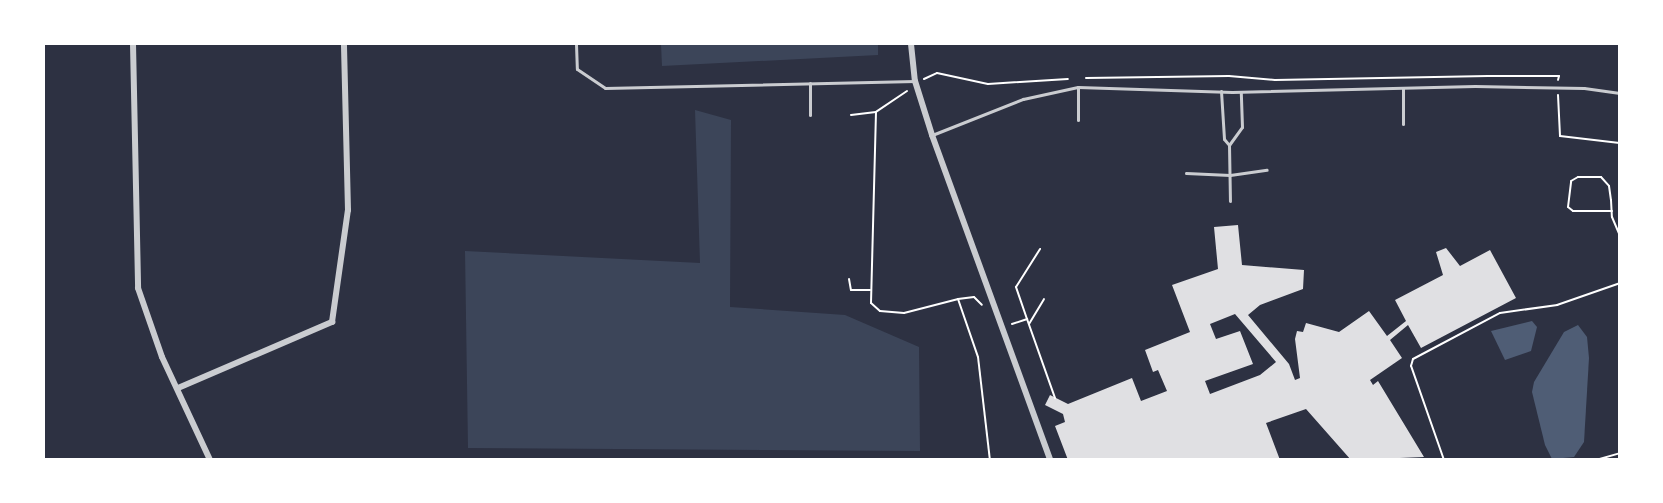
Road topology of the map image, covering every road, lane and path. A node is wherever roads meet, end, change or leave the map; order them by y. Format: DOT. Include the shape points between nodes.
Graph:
graph roads {
  1 [pos="133,44"];
  2 [pos="344,44"];
  3 [pos="576,44"];
  4 [pos="911,44"];
  5 [pos="915,82"];
  6 [pos="810,84"];
  7 [pos="1078,87"];
  8 [pos="1403,88"];
  9 [pos="1558,88"];
  10 [pos="1221,91"];
  11 [pos="1241,92"];
  12 [pos="1620,93"];
  13 [pos="876,112"];
  14 [pos="810,115"];
  15 [pos="851,115"];
  16 [pos="1078,120"];
  17 [pos="1403,124"];
  18 [pos="932,135"];
  19 [pos="1620,143"];
  20 [pos="1229,145"];
  21 [pos="1267,170"];
  22 [pos="1186,173"];
  23 [pos="1230,175"];
  24 [pos="1230,201"];
  25 [pos="1612,211"];
  26 [pos="1620,236"];
  27 [pos="1040,249"];
  28 [pos="849,279"];
  29 [pos="1619,284"];
  30 [pos="871,290"];
  31 [pos="1044,299"];
  32 [pos="1027,320"];
  33 [pos="1029,324"];
  34 [pos="178,388"];
  35 [pos="1620,453"];
  36 [pos="210,459"];
  37 [pos="990,459"];
  38 [pos="1050,459"];
  39 [pos="1444,459"];
  40 [pos="1596,459"];
  1 -- 34 [label="street" via="138,288"];
  2 -- 34 [label="street" via="348,210 332,322"];
  3 -- 6 [label="lane" via="577,69 605,88"];
  4 -- 5 [label="street"];
  5 -- 6 [label="lane"];
  5 -- 9 [label="path" via="937,73 988,84 1113,75 1275,80 1558,76"];
  5 -- 13 [label="path"];
  5 -- 18 [label="street"];
  6 -- 14 [label="lane"];
  7 -- 10 [label="lane"];
  7 -- 16 [label="lane"];
  7 -- 18 [label="lane" via="1023,99"];
  8 -- 9 [label="lane"];
  8 -- 11 [label="lane"];
  8 -- 17 [label="lane"];
  9 -- 12 [label="lane"];
  9 -- 19 [label="path" via="1560,136"];
  10 -- 11 [label="lane"];
  10 -- 20 [label="lane" via="1224,139"];
  11 -- 20 [label="lane" via="1242,127"];
  13 -- 15 [label="path"];
  13 -- 30 [label="path"];
  18 -- 38 [label="street"];
  20 -- 23 [label="lane"];
  21 -- 23 [label="lane"];
  22 -- 23 [label="lane"];
  23 -- 24 [label="lane"];
  25 -- 25 [label="path" via="1609,186 1600,177 1578,177 1571,181 1568,207 1573,211"];
  25 -- 26 [label="path"];
  27 -- 32 [label="path" via="1016,287"];
  28 -- 30 [label="path" via="851,290"];
  29 -- 39 [label="path" via="1557,305 1500,313 1413,359 1411,366"];
  30 -- 37 [label="path" via="874,308 889,313 958,299 978,357"];
  31 -- 33 [label="path"];
  34 -- 36 [label="street"];
  35 -- 40 [label="path"];
}
